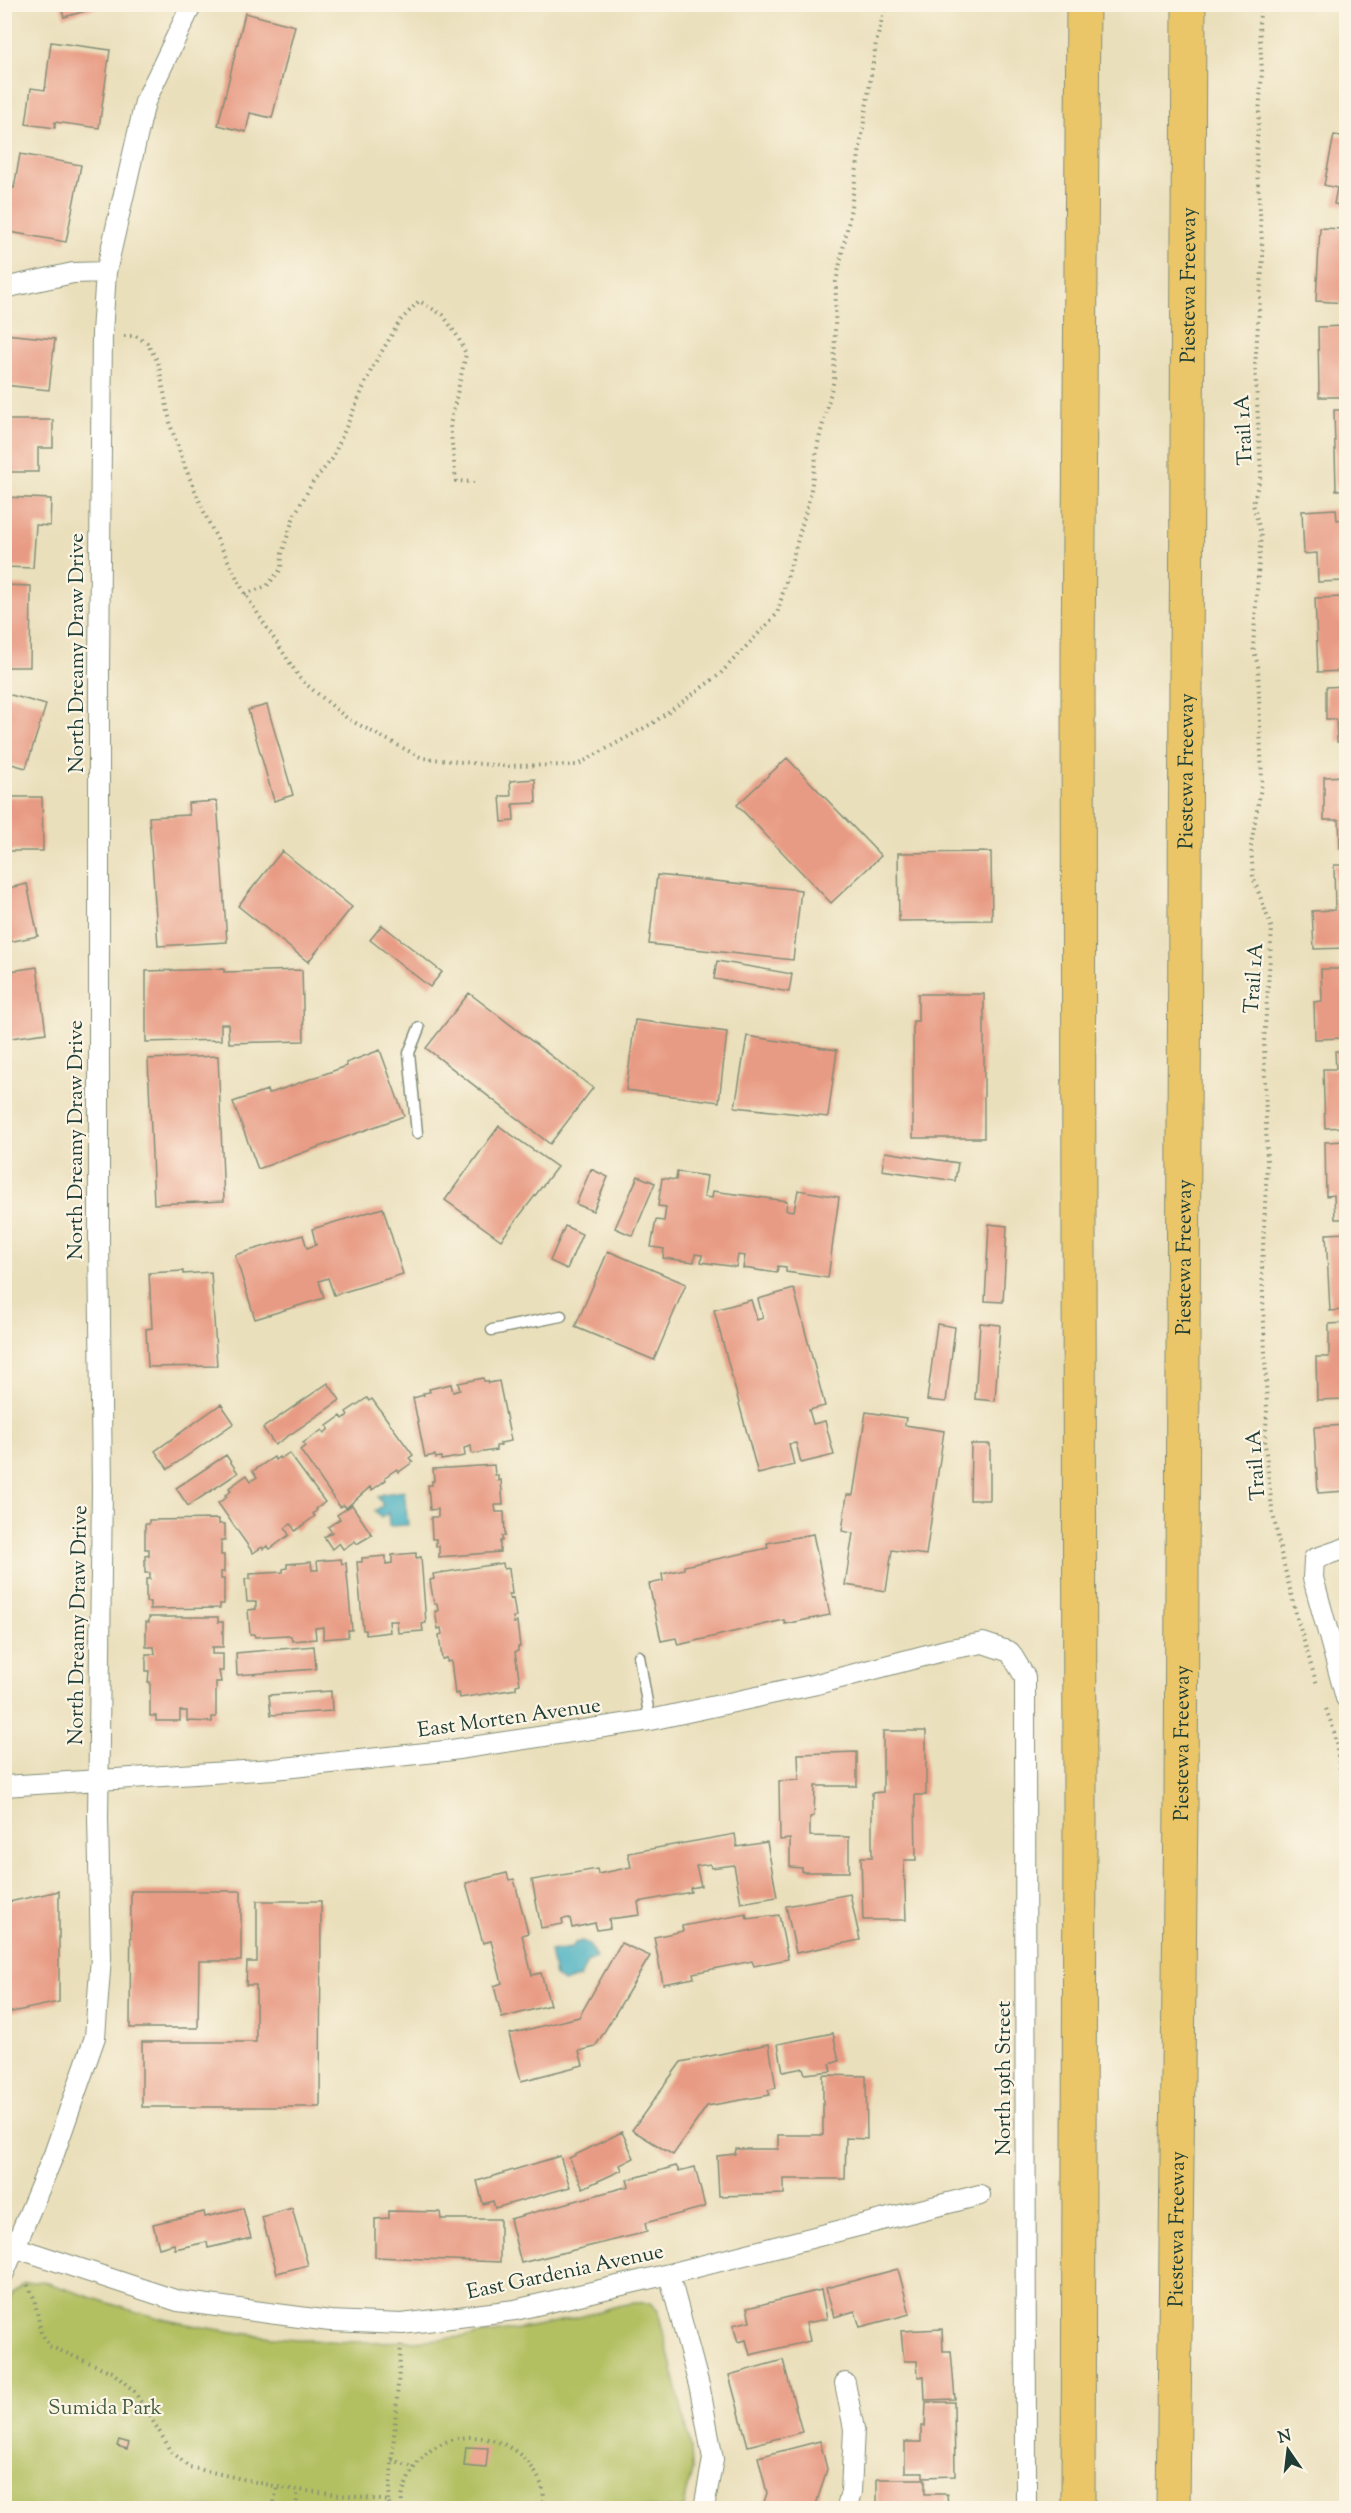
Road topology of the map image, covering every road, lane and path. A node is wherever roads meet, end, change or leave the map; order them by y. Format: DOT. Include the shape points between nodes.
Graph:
graph roads {
  1 [pos="192,4"];
  2 [pos="886,4"];
  3 [pos="1083,4"];
  4 [pos="1189,4"];
  5 [pos="1261,4"];
  6 [pos="106,272"];
  7 [pos="4,288"];
  8 [pos="102,333"];
  9 [pos="474,482"];
  10 [pos="245,594"];
  11 [pos="419,1029"];
  12 [pos="417,1133"];
  13 [pos="561,1316"];
  14 [pos="492,1330"];
  15 [pos="1347,1548"];
  16 [pos="1010,1652"];
  17 [pos="639,1656"];
  18 [pos="1318,1687"];
  19 [pos="1322,1698"];
  20 [pos="1347,1698"];
  21 [pos="650,1720"];
  22 [pos="99,1781"];
  23 [pos="4,1786"];
  24 [pos="1347,1807"];
  25 [pos="980,2195"];
  26 [pos="16,2248"];
  27 [pos="4,2273"];
  28 [pos="669,2274"];
  29 [pos="28,2285"];
  30 [pos="401,2344"];
  31 [pos="846,2383"];
  32 [pos="392,2460"];
  33 [pos="413,2467"];
  34 [pos="277,2487"];
  35 [pos="298,2490"];
  36 [pos="389,2501"];
  37 [pos="1174,2506"];
  38 [pos="273,2508"];
  39 [pos="296,2508"];
  40 [pos="389,2508"];
  41 [pos="402,2508"];
  42 [pos="544,2508"];
  43 [pos="704,2508"];
  44 [pos="847,2508"];
  45 [pos="1026,2508"];
  46 [pos="1078,2508"];
  1 -- 6 [label="street, North Dreamy Draw Drive" via="145,102"];
  2 -- 10 [label="path" via="836,282 834,380 810,496 777,614 719,675 653,723 577,765 502,766 422,758 348,719 301,680"];
  3 -- 46 [label="highway" via="1078,651"];
  4 -- 37 [label="highway, Piestewa Freeway"];
  5 -- 18 [label="path, Trail 1A" via="1262,71 1256,156 1263,256 1255,366 1261,474 1253,504 1261,534 1253,647 1258,666 1262,782 1251,844 1253,877 1272,929 1264,1041 1265,1444 1281,1553"];
  6 -- 7 [label="street" via="73,273"];
  6 -- 8 [label="street, North Dreamy Draw Drive"];
  8 -- 10 [label="path" via="136,336 147,343 158,362 171,427 185,466"];
  8 -- 22 [label="street, North Dreamy Draw Drive"];
  9 -- 10 [label="path" via="456,481 450,425 466,354 442,315 419,301 400,321 372,368 332,459 313,482 294,516 281,569 267,586"];
  11 -- 12 [label="lane" via="409,1053"];
  13 -- 14 [label="lane"];
  15 -- 20 [label="street" via="1314,1559 1313,1578"];
  16 -- 21 [label="street, East Morten Avenue" via="983,1643 950,1649 817,1684"];
  16 -- 45 [label="street, North 19th Street" via="1025,1677"];
  17 -- 21 [label="lane"];
  19 -- 24 [label="path" via="1334,1731"];
  21 -- 22 [label="street, East Morten Avenue" via="434,1753"];
  22 -- 23 [label="street, East Morten Avenue"];
  22 -- 26 [label="street, North Dreamy Draw Drive" via="101,1958 95,2037"];
  25 -- 28 [label="street, East Gardenia Avenue"];
  26 -- 27 [label="street, North Dreamy Draw Drive"];
  26 -- 28 [label="street, East Gardenia Avenue" via="178,2301 340,2322 402,2324 515,2310"];
  28 -- 43 [label="street" via="700,2389 713,2459"];
  29 -- 34 [label="path" via="41,2332 49,2346 112,2372 134,2391 172,2452 189,2468"];
  30 -- 32 [label="path"];
  31 -- 44 [label="street" via="854,2429"];
  32 -- 33 [label="path"];
  32 -- 36 [label="path"];
  33 -- 41 [label="path" via="401,2497"];
  33 -- 42 [label="path" via="437,2445 457,2439 468,2436 500,2441 526,2459 543,2487"];
  34 -- 35 [label="path"];
  34 -- 38 [label="path"];
  35 -- 36 [label="path"];
  35 -- 39 [label="path"];
  36 -- 40 [label="path"];
}
